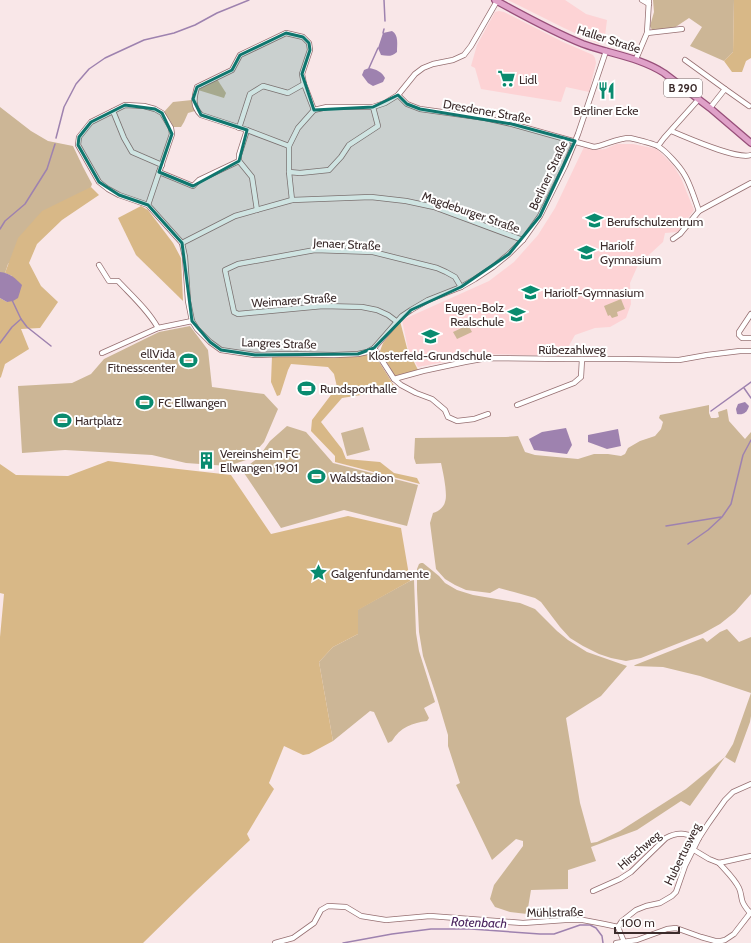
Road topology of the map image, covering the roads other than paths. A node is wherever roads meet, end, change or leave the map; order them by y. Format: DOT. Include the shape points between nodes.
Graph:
graph roads {
  1 [pos="496,0"];
  2 [pos="642,0"];
  3 [pos="649,2"];
  4 [pos="682,28"];
  5 [pos="647,33"];
  6 [pos="606,51"];
  7 [pos="636,59"];
  8 [pos="685,60"];
  9 [pos="304,84"];
  10 [pos="725,89"];
  11 [pos="398,95"];
  12 [pos="698,100"];
  13 [pos="749,106"];
  14 [pos="373,107"];
  15 [pos="710,108"];
  16 [pos="314,110"];
  17 [pos="113,111"];
  18 [pos="239,128"];
  19 [pos="247,130"];
  20 [pos="671,131"];
  21 [pos="575,141"];
  22 [pos="751,143"];
  23 [pos="289,146"];
  24 [pos="658,146"];
  25 [pos="751,155"];
  26 [pos="239,161"];
  27 [pos="162,165"];
  28 [pos="159,172"];
  29 [pos="289,172"];
  30 [pos="751,183"];
  31 [pos="292,200"];
  32 [pos="148,205"];
  33 [pos="258,210"];
  34 [pos="699,211"];
  35 [pos="673,239"];
  36 [pos="522,240"];
  37 [pos="182,243"];
  38 [pos="99,265"];
  39 [pos="225,270"];
  40 [pos="461,286"];
  41 [pos="751,314"];
  42 [pos="192,321"];
  43 [pos="396,321"];
  44 [pos="158,328"];
  45 [pos="751,338"];
  46 [pos="374,348"];
  47 [pos="751,352"];
  48 [pos="102,353"];
  49 [pos="582,359"];
  50 [pos="394,379"];
  51 [pos="517,404"];
  52 [pos="488,414"];
  53 [pos="751,784"];
  54 [pos="699,838"];
  55 [pos="694,850"];
  56 [pos="751,856"];
  57 [pos="720,862"];
  58 [pos="592,891"];
  59 [pos="751,913"];
  60 [pos="618,927"];
  61 [pos="624,942"];
  62 [pos="721,942"];
  63 [pos="275,943"];
  64 [pos="616,943"];
  1 -- 6 [label="main road, Haller Straße / B 290" via="546,27 583,44"];
  1 -- 11 [label="street" via="464,55 423,68"];
  2 -- 3 [label="street"];
  3 -- 5 [label="street"];
  4 -- 5 [label="street"];
  5 -- 7 [label="street"];
  6 -- 7 [label="main road, Haller Straße / B 290"];
  6 -- 21 [label="street, Berliner Straße"];
  7 -- 12 [label="main road, Haller Straße / B 290" via="660,70"];
  8 -- 10 [label="street"];
  9 -- 16 [label="street"];
  9 -- 18 [label="street" via="288,93 263,86 250,94"];
  9 -- 18 [label="street" via="302,74 310,50 309,43 303,37 286,33 240,55 232,70 197,87 193,99 201,115"];
  10 -- 13 [label="street"];
  10 -- 15 [label="street"];
  11 -- 14 [label="street" via="385,104"];
  11 -- 21 [label="street, Dresdener Straße" via="407,104 420,109 485,118"];
  12 -- 15 [label="main road, Haller Straße / B 290"];
  12 -- 20 [label="street"];
  14 -- 16 [label="street" via="327,107"];
  14 -- 29 [label="street" via="378,126 349,145 329,170"];
  15 -- 22 [label="main road, Haller Straße / B 290"];
  16 -- 23 [label="street" via="298,128"];
  17 -- 27 [label="street" via="132,152"];
  17 -- 27 [label="street" via="125,105 144,106 162,113 172,134"];
  17 -- 32 [label="street" via="91,122 79,137 78,145 99,182 119,195"];
  18 -- 19 [label="street"];
  19 -- 23 [label="street"];
  19 -- 26 [label="street"];
  20 -- 24 [label="street"];
  20 -- 25 [label="street" via="725,152"];
  21 -- 24 [label="street, Dresdener Straße" via="594,147 630,138"];
  21 -- 36 [label="street, Berliner Straße" via="540,216"];
  23 -- 29 [label="street"];
  24 -- 34 [label="street" via="684,174"];
  26 -- 28 [label="street" via="199,180 193,186"];
  26 -- 33 [label="street" via="252,177"];
  27 -- 28 [label="street"];
  28 -- 32 [label="street"];
  29 -- 31 [label="street"];
  30 -- 34 [label="street"];
  31 -- 33 [label="street, Magdeburger Straße"];
  31 -- 36 [label="street, Magdeburger Straße" via="371,197 406,201 434,207"];
  32 -- 37 [label="street"];
  33 -- 37 [label="street, Magdeburger Straße" via="235,216"];
  34 -- 35 [label="street"];
  36 -- 40 [label="street, Berliner Straße" via="493,267"];
  37 -- 42 [label="street, Langres Straße"];
  38 -- 44 [label="street" via="109,281 118,281 146,310"];
  39 -- 40 [label="street, Jenaer Straße" via="238,264 315,250 373,252 437,268 455,277"];
  39 -- 43 [label="street, Weimarer Straße" via="234,312 238,314 323,306 362,307 377,310"];
  40 -- 43 [label="street, Berliner Straße" via="428,300"];
  41 -- 45 [label="street" via="739,332 742,338"];
  42 -- 44 [label="street"];
  42 -- 46 [label="street, Langres Straße" via="196,329 221,350 255,355 334,355 358,354"];
  43 -- 46 [label="street, Berliner Straße"];
  44 -- 48 [label="street"];
  46 -- 50 [label="street"];
  47 -- 49 [label="street, Rübezahlweg" via="740,351 679,360"];
  49 -- 50 [label="street, Rübezahlweg" via="487,358"];
  49 -- 51 [label="street" via="581,377 574,383"];
  50 -- 52 [label="street" via="416,393 432,399 445,410 448,417 457,421"];
  53 -- 54 [label="street, Hubertusweg" via="733,792 725,800"];
  54 -- 55 [label="street, Hubertusweg"];
  54 -- 58 [label="street, Hirschweg" via="684,833 672,835 631,872"];
  55 -- 57 [label="street"];
  55 -- 60 [label="street, Hubertusweg" via="676,892 660,903 636,910"];
  56 -- 57 [label="street"];
  57 -- 59 [label="street" via="734,878 742,894 744,907"];
  59 -- 62 [label="street" via="734,934"];
  60 -- 61 [label="street"];
  60 -- 63 [label="street, Mühlstraße" via="583,920 523,923 430,916 386,920 361,916 346,907 328,906 321,910 314,923 293,938"];
  61 -- 62 [label="street" via="676,928"];
  61 -- 64 [label="street"];
}
